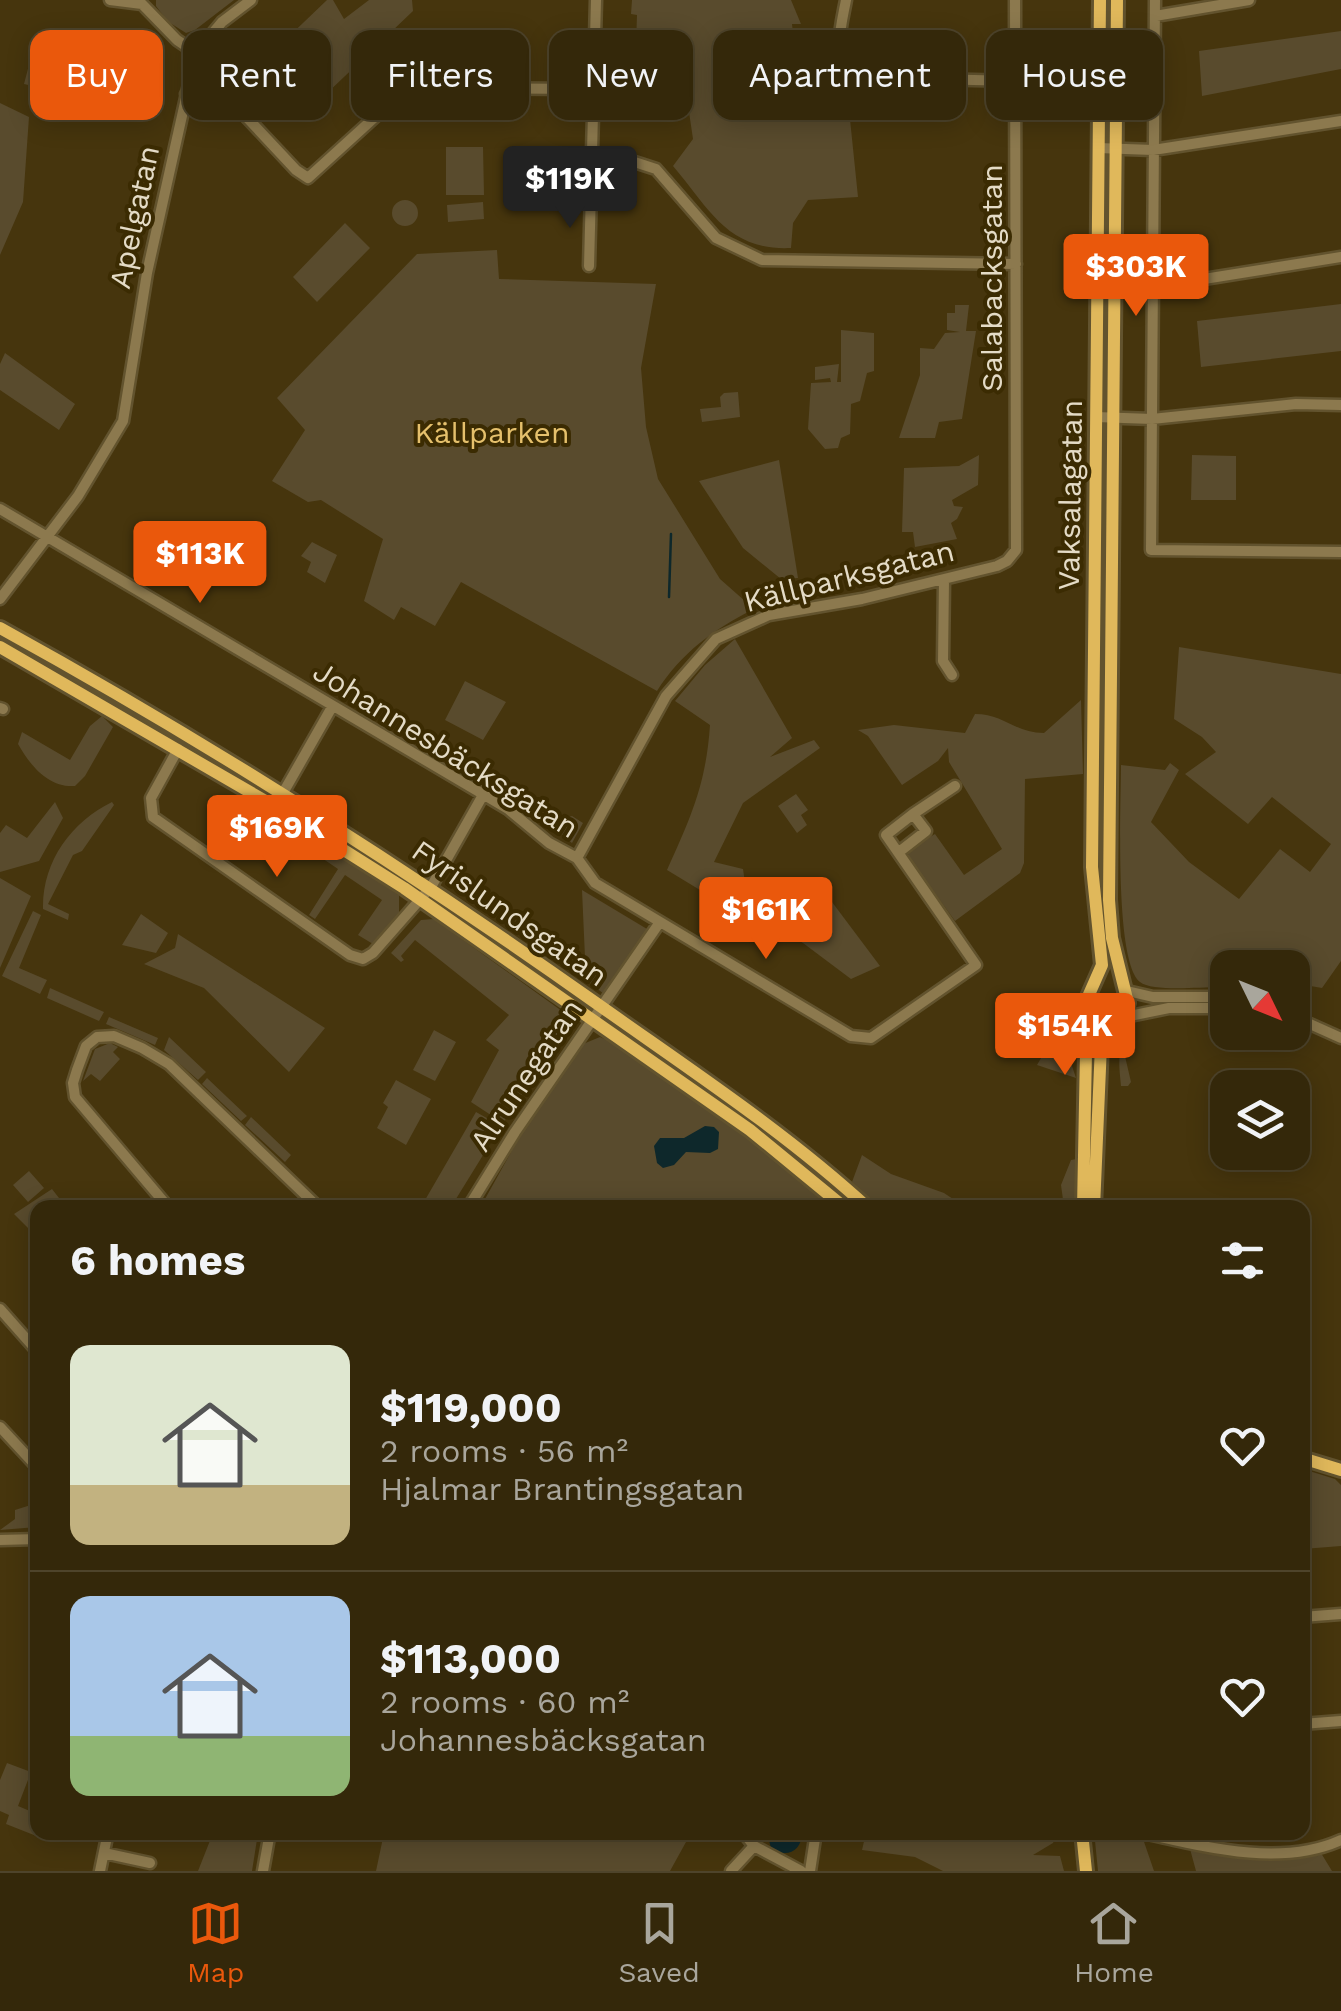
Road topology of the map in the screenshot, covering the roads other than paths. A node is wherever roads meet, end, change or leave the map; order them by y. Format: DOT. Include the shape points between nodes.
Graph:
graph roads {
  1 [pos="110,0"];
  2 [pos="251,0"];
  3 [pos="596,0"];
  4 [pos="846,0"];
  5 [pos="1015,0"];
  6 [pos="1100,0"];
  7 [pos="1117,0"];
  8 [pos="1155,0"];
  9 [pos="1249,0"];
  10 [pos="143,2"];
  11 [pos="1155,16"];
  12 [pos="215,30"];
  13 [pos="596,30"];
  14 [pos="1015,30"];
  15 [pos="183,44"];
  16 [pos="986,80"];
  17 [pos="549,89"];
  18 [pos="183,108"];
  19 [pos="248,120"];
  20 [pos="591,120"];
  21 [pos="1015,120"];
  22 [pos="1341,121"];
  23 [pos="1098,148"];
  24 [pos="1116,149"];
  25 [pos="1152,150"];
  26 [pos="586,154"];
  27 [pos="1341,257"];
  28 [pos="1016,264"];
  29 [pos="589,266"];
  30 [pos="1154,287"];
  31 [pos="1341,405"];
  32 [pos="1096,417"];
  33 [pos="1113,418"];
  34 [pos="1152,419"];
  35 [pos="0,509"];
  36 [pos="48,538"];
  37 [pos="1341,552"];
  38 [pos="1013,555"];
  39 [pos="944,580"];
  40 [pos="0,599"];
  41 [pos="0,628"];
  42 [pos="0,646"];
  43 [pos="952,674"];
  44 [pos="332,707"];
  45 [pos="178,749"];
  46 [pos="955,786"];
  47 [pos="283,793"];
  48 [pos="483,794"];
  49 [pos="913,814"];
  50 [pos="899,852"];
  51 [pos="577,858"];
  52 [pos="431,887"];
  53 [pos="422,900"];
  54 [pos="660,922"];
  55 [pos="1091,987"];
  56 [pos="1126,990"];
  57 [pos="1210,997"];
  58 [pos="1088,1006"];
  59 [pos="602,1007"];
  60 [pos="1210,1008"];
  61 [pos="1116,1019"];
  62 [pos="593,1020"];
  63 [pos="1310,1024"];
  64 [pos="1341,1038"];
  65 [pos="162,1200"];
  66 [pos="311,1200"];
  67 [pos="473,1200"];
  68 [pos="835,1200"];
  69 [pos="858,1200"];
  70 [pos="1083,1200"];
  71 [pos="1094,1200"];
  72 [pos="0,1309"];
  73 [pos="30,1343"];
  74 [pos="0,1427"];
  75 [pos="30,1459"];
  76 [pos="1310,1460"];
  77 [pos="1341,1470"];
  78 [pos="30,1539"];
  79 [pos="0,1540"];
  80 [pos="1341,1614"];
  81 [pos="1310,1617"];
  82 [pos="1341,1720"];
  83 [pos="1310,1723"];
  84 [pos="106,1840"];
  85 [pos="269,1840"];
  86 [pos="750,1840"];
  87 [pos="815,1840"];
  88 [pos="1083,1840"];
  89 [pos="1174,1840"];
  90 [pos="1205,1840"];
  91 [pos="1341,1840"];
  92 [pos="754,1846"];
  93 [pos="1205,1847"];
  94 [pos="104,1853"];
  95 [pos="150,1863"];
  96 [pos="100,1871"];
  97 [pos="264,1871"];
  98 [pos="731,1871"];
  99 [pos="801,1871"];
  100 [pos="810,1871"];
  101 [pos="1086,1871"];
  1 -- 10 [label="street"];
  2 -- 12 [label="street"];
  3 -- 13 [label="street"];
  4 -- 16 [label="street" via="842,66 850,78"];
  5 -- 14 [label="street, Salabacksgatan"];
  6 -- 23 [label="main road, Vaksalagatan"];
  7 -- 24 [label="main road, Vaksalagatan"];
  8 -- 11 [label="street"];
  9 -- 11 [label="street"];
  10 -- 15 [label="street"];
  11 -- 25 [label="street"];
  17 -- 19 [label="street" via="433,88 386,107 311,176 296,170"];
  18 -- 36 [label="street, Apelgatan" via="123,421"];
  20 -- 26 [label="street"];
  21 -- 28 [label="street, Salabacksgatan"];
  22 -- 25 [label="street"];
  23 -- 24 [label="street"];
  23 -- 32 [label="main road, Vaksalagatan"];
  24 -- 25 [label="street"];
  24 -- 33 [label="main road, Vaksalagatan"];
  25 -- 30 [label="street"];
  26 -- 28 [label="street" via="634,159 656,169 716,238 762,260"];
  26 -- 29 [label="street"];
  27 -- 30 [label="street"];
  28 -- 38 [label="street, Salabacksgatan"];
  30 -- 34 [label="street"];
  31 -- 34 [label="street"];
  32 -- 33 [label="street"];
  32 -- 55 [label="main road, Vaksalagatan" via="1092,867 1102,965"];
  33 -- 34 [label="street"];
  33 -- 56 [label="main road, Vaksalagatan" via="1109,900"];
  34 -- 37 [label="street" via="1151,550"];
  35 -- 36 [label="street, Johannesbäcksgatan"];
  36 -- 40 [label="street, Apelgatan"];
  36 -- 44 [label="street, Johannesbäcksgatan"];
  38 -- 39 [label="street, Källparksgatan"];
  39 -- 43 [label="street" via="943,661"];
  39 -- 51 [label="street, Källparksgatan" via="769,615 716,639 666,696"];
  41 -- 47 [label="main road, Fyrislundsgatan"];
  42 -- 45 [label="main road, Fyrislundsgatan"];
  44 -- 47 [label="street"];
  44 -- 48 [label="street, Johannesbäcksgatan"];
  45 -- 53 [label="main road, Fyrislundsgatan"];
  45 -- 53 [label="street" via="151,798 152,818 350,954 368,958"];
  46 -- 49 [label="street"];
  47 -- 52 [label="main road, Fyrislundsgatan"];
  48 -- 51 [label="street, Johannesbäcksgatan"];
  48 -- 52 [label="street"];
  49 -- 50 [label="street" via="886,834"];
  49 -- 50 [label="street" via="926,832"];
  50 -- 54 [label="street, Johannesbäcksgatan" via="976,965 872,1038 858,1038"];
  51 -- 54 [label="street, Johannesbäcksgatan" via="595,883"];
  52 -- 53 [label="street"];
  52 -- 59 [label="main road, Fyrislundsgatan"];
  53 -- 62 [label="main road, Fyrislundsgatan"];
  54 -- 59 [label="street, Alrunegatan"];
  55 -- 56 [label="main road" via="1108,980"];
  55 -- 58 [label="main road"];
  56 -- 57 [label="street"];
  56 -- 61 [label="main road" via="1127,1009"];
  58 -- 61 [label="main road" via="1098,1019"];
  58 -- 70 [label="main road"];
  59 -- 62 [label="street, Alrunegatan"];
  59 -- 69 [label="main road, Fyrislundsgatan" via="754,1112"];
  60 -- 61 [label="street"];
  61 -- 71 [label="main road" via="1100,1052"];
  62 -- 67 [label="street, Alrunegatan"];
  62 -- 68 [label="main road, Fyrislundsgatan"];
  63 -- 64 [label="street"];
  65 -- 66 [label="street" via="75,1097 72,1083 86,1046 97,1036 114,1036 169,1064"];
  72 -- 73 [label="street"];
  74 -- 75 [label="street"];
  76 -- 77 [label="main road"];
  78 -- 79 [label="street"];
  80 -- 81 [label="street"];
  82 -- 83 [label="street"];
  84 -- 94 [label="street"];
  85 -- 97 [label="street"];
  86 -- 92 [label="street"];
  87 -- 100 [label="street"];
  88 -- 101 [label="main road"];
  89 -- 93 [label="street"];
  90 -- 93 [label="street"];
  91 -- 93 [label="street" via="1320,1850 1283,1852"];
  92 -- 98 [label="street"];
  92 -- 99 [label="street"];
  94 -- 95 [label="street"];
  94 -- 96 [label="street"];
}
